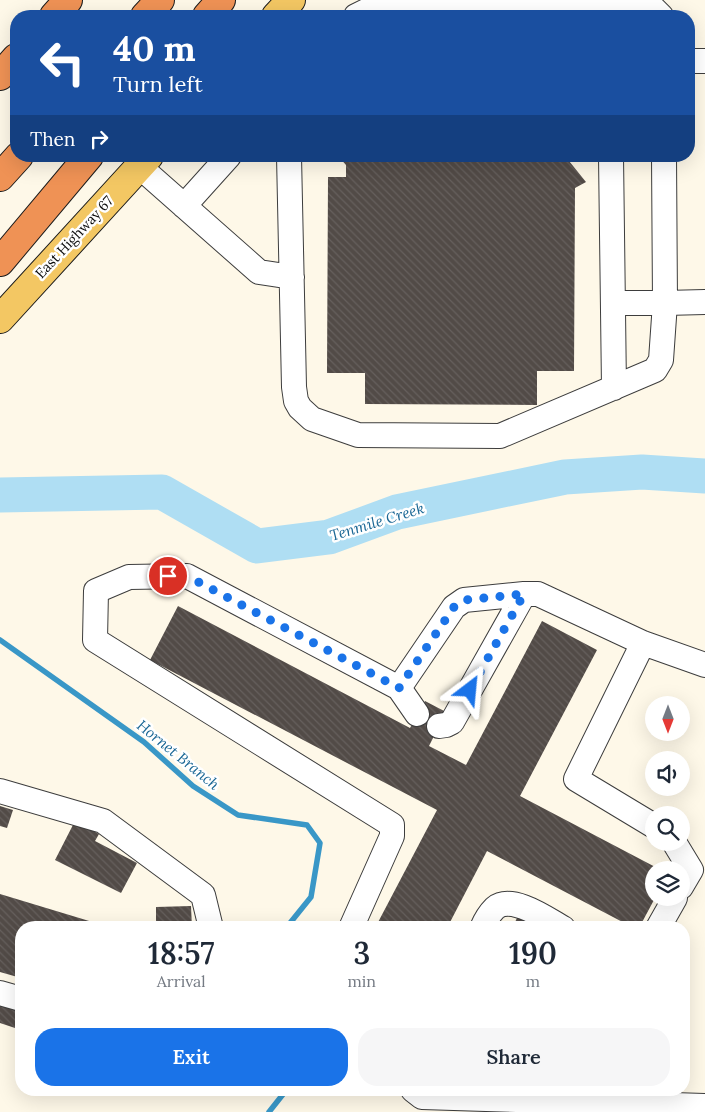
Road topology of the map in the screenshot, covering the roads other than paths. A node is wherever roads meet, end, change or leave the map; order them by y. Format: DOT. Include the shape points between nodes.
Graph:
graph roads {
  1 [pos="68,0"];
  2 [pos="160,0"];
  3 [pos="221,0"];
  4 [pos="291,0"];
  5 [pos="59,10"];
  6 [pos="151,10"];
  7 [pos="212,10"];
  8 [pos="282,10"];
  9 [pos="368,10"];
  10 [pos="655,10"];
  11 [pos="10,65"];
  12 [pos="0,76"];
  13 [pos="14,162"];
  14 [pos="84,162"];
  15 [pos="143,162"];
  16 [pos="145,162"];
  17 [pos="224,162"];
  18 [pos="289,162"];
  19 [pos="611,162"];
  20 [pos="664,162"];
  21 [pos="0,178"];
  22 [pos="184,206"];
  23 [pos="0,262"];
  24 [pos="292,277"];
  25 [pos="705,302"];
  26 [pos="613,303"];
  27 [pos="664,303"];
  28 [pos="0,319"];
  29 [pos="614,388"];
  30 [pos="524,594"];
  31 [pos="642,643"];
  32 [pos="705,665"];
  33 [pos="399,688"];
  34 [pos="417,714"];
  35 [pos="439,726"];
  36 [pos="0,791"];
  37 [pos="645,821"];
  38 [pos="670,906"];
  39 [pos="209,921"];
  40 [pos="354,921"];
  41 [pos="485,921"];
  42 [pos="551,921"];
  43 [pos="662,921"];
  44 [pos="0,992"];
  45 [pos="15,997"];
  46 [pos="421,1096"];
  47 [pos="546,1106"];
  48 [pos="705,1106"];
  1 -- 5 [label="highway"];
  2 -- 6 [label="highway"];
  3 -- 7 [label="highway"];
  4 -- 8 [label="main road"];
  9 -- 10 [label="lane"];
  11 -- 12 [label="highway"];
  13 -- 21 [label="highway"];
  14 -- 23 [label="highway"];
  15 -- 28 [label="main road, East Highway 67"];
  16 -- 22 [label="lane"];
  17 -- 22 [label="lane"];
  18 -- 24 [label="lane"];
  19 -- 26 [label="lane"];
  20 -- 27 [label="lane"];
  22 -- 24 [label="lane" via="259,272"];
  24 -- 29 [label="lane" via="296,401 312,419 330,426 358,435 500,436"];
  25 -- 27 [label="lane"];
  26 -- 27 [label="lane"];
  26 -- 29 [label="lane"];
  27 -- 29 [label="lane" via="661,360 655,370"];
  30 -- 31 [label="lane" via="538,594"];
  30 -- 33 [label="lane" via="464,600 454,607"];
  30 -- 35 [label="lane" via="452,722"];
  31 -- 32 [label="lane"];
  31 -- 37 [label="lane" via="576,779"];
  33 -- 34 [label="lane"];
  33 -- 40 [label="lane" via="187,576 129,577 96,591 96,640 392,825 392,836"];
  36 -- 39 [label="lane" via="103,821 203,895"];
  38 -- 43 [label="lane"];
  41 -- 42 [label="lane" via="496,907 509,904 526,907"];
  44 -- 45 [label="lane"];
  46 -- 47 [label="lane"];
  47 -- 48 [label="lane"];
}
